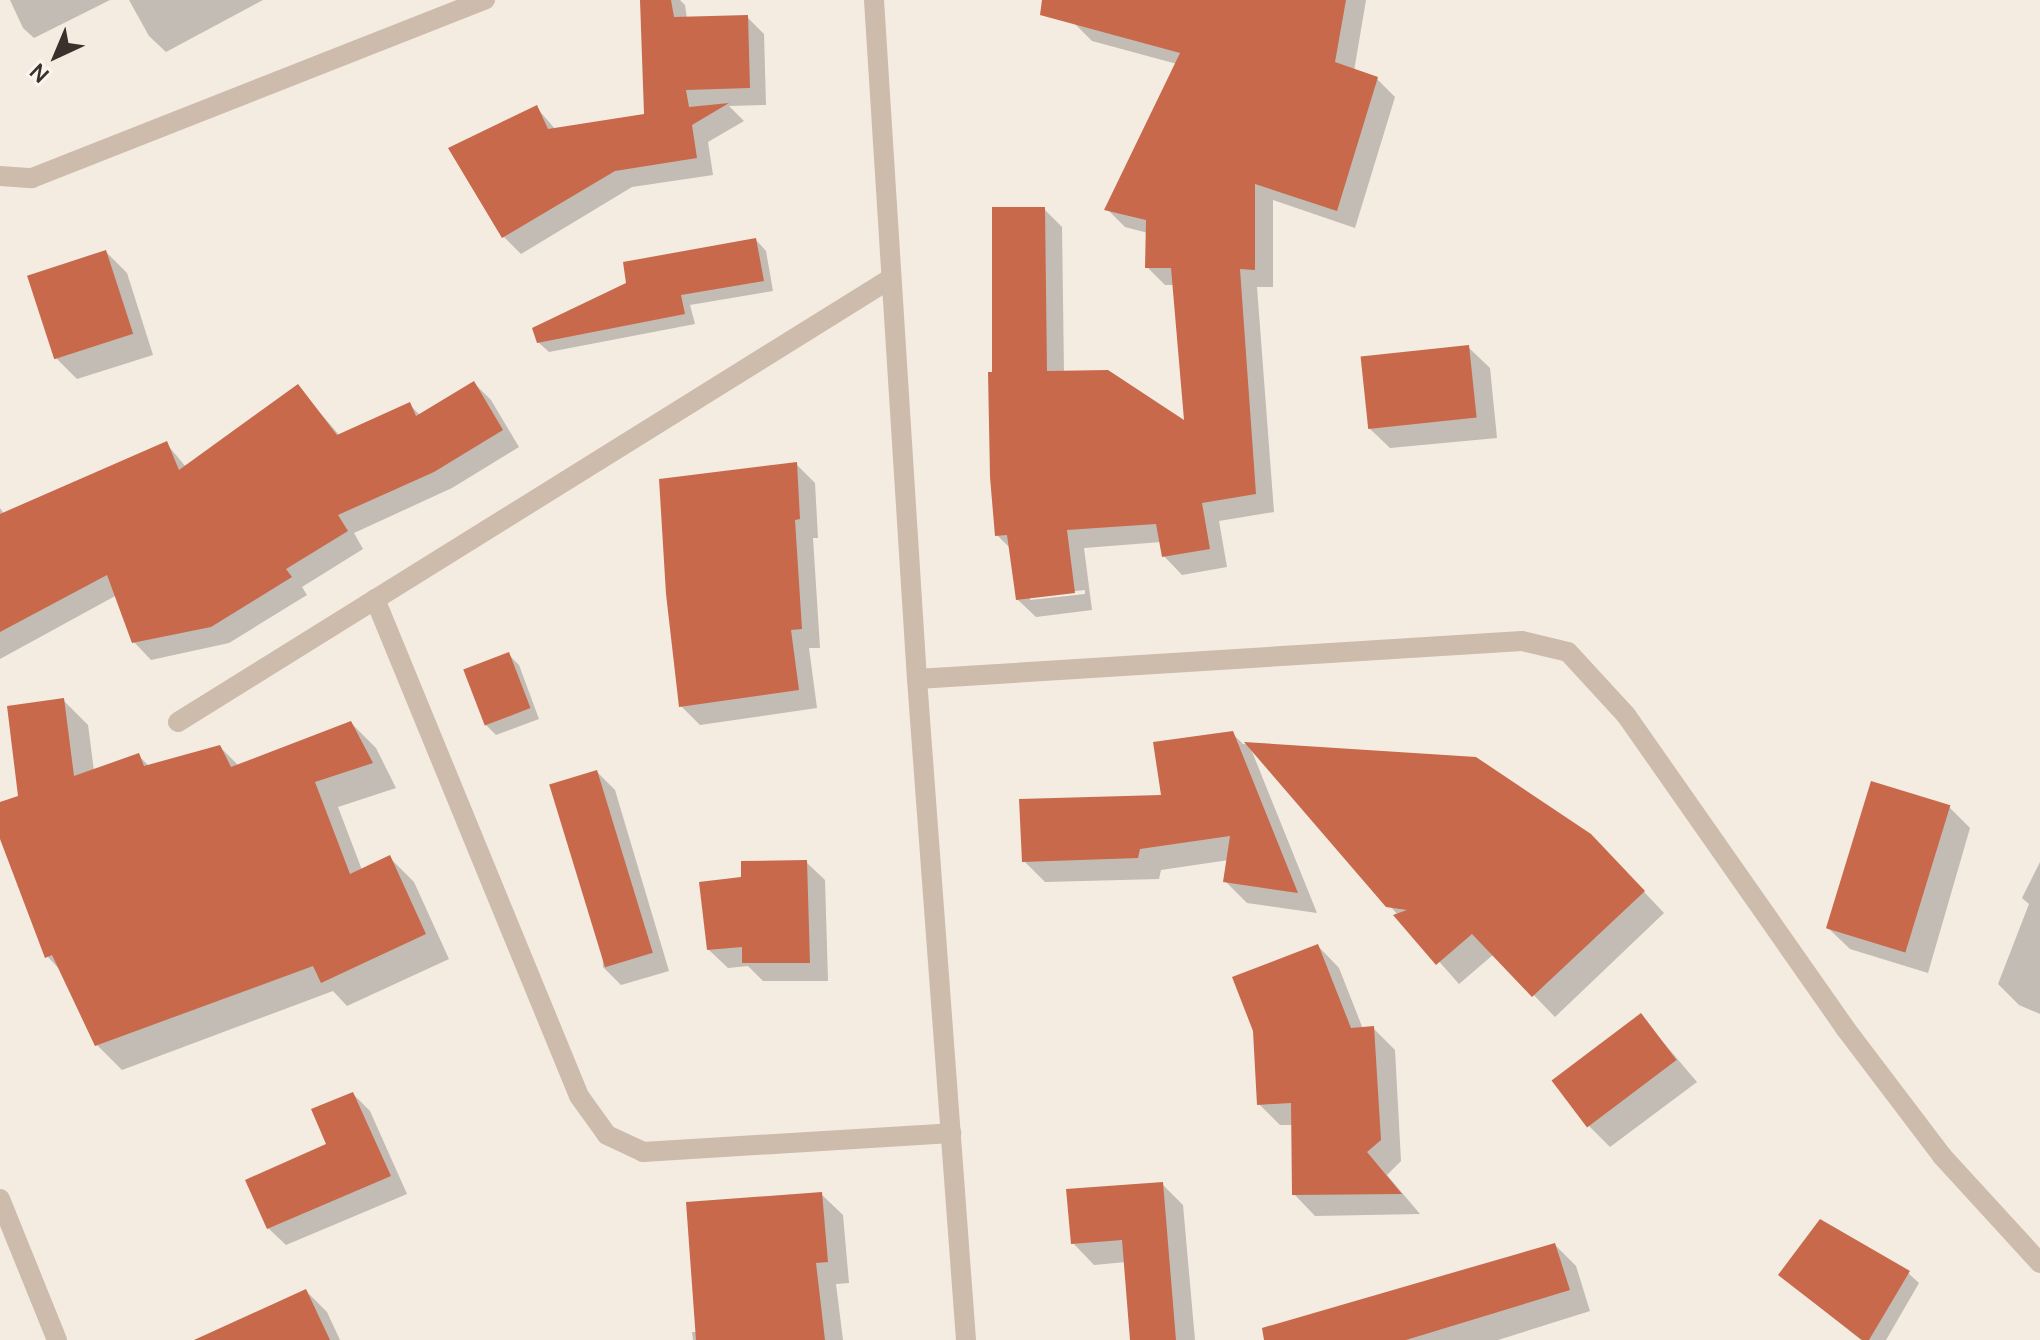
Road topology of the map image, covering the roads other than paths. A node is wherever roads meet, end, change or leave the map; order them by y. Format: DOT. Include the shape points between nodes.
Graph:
graph roads {
  1 [pos="485,0"];
  2 [pos="874,0"];
  3 [pos="0,176"];
  4 [pos="890,279"];
  5 [pos="375,599"];
  6 [pos="917,679"];
  7 [pos="178,722"];
  8 [pos="951,1133"];
  9 [pos="0,1199"];
  10 [pos="2040,1263"];
  11 [pos="57,1340"];
  12 [pos="966,1340"];
  1 -- 3 [label="street" via="32,178"];
  2 -- 4 [label="street"];
  4 -- 5 [label="street"];
  4 -- 6 [label="street"];
  5 -- 7 [label="street"];
  5 -- 8 [label="street" via="579,1096 607,1135 643,1152"];
  6 -- 8 [label="street"];
  6 -- 10 [label="street" via="1522,641 1568,652 1626,715 1845,1028 1942,1156"];
  8 -- 12 [label="street"];
  9 -- 11 [label="street"];
}
